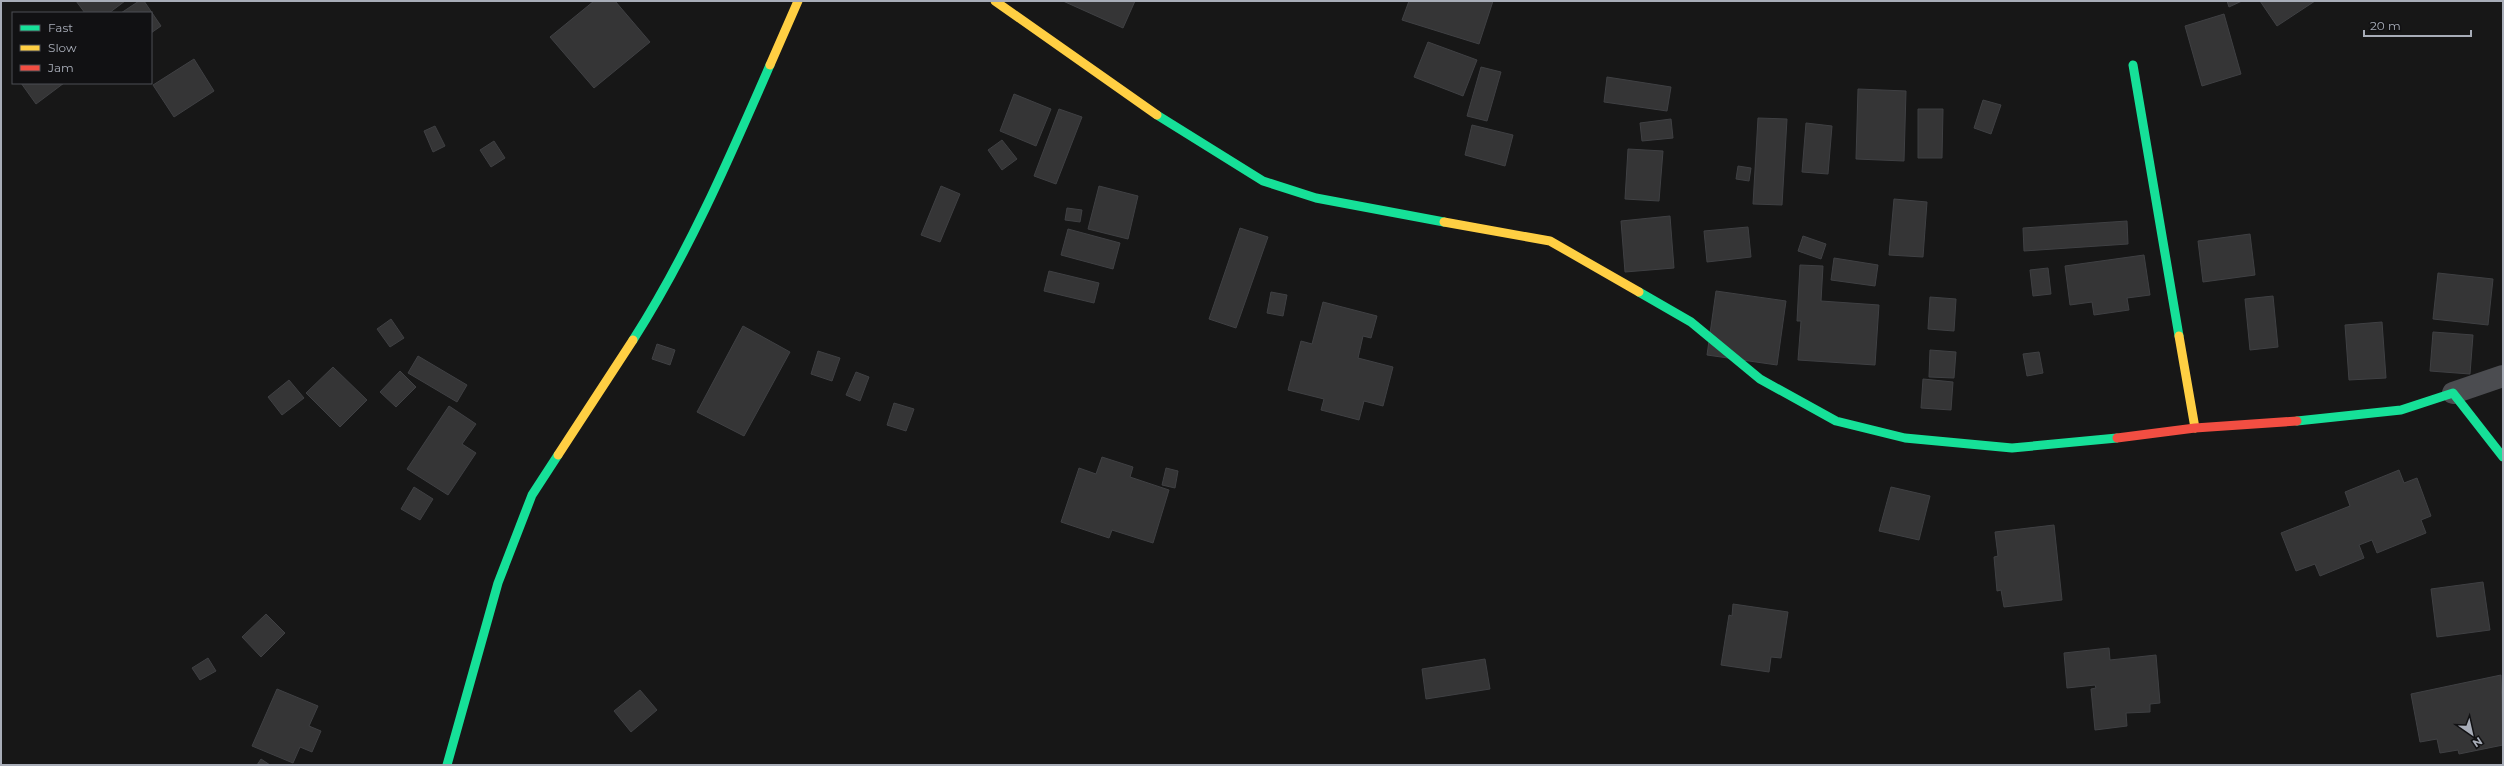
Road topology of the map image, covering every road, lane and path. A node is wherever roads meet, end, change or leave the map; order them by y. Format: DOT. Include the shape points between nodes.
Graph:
graph roads {
  1 [pos="798,1"];
  2 [pos="995,1"];
  3 [pos="2133,65"];
  4 [pos="2503,376"];
  5 [pos="2453,393"];
  6 [pos="2195,428"];
  7 [pos="2503,457"];
  8 [pos="447,765"];
  1 -- 8 [label="street" via="739,137 665,290 532,495 498,583"];
  2 -- 6 [label="street" via="1116,88 1207,148 1263,181 1316,198 1550,241 1691,322 1760,379 1836,421 1905,438 2012,448"];
  3 -- 6 [label="street"];
  4 -- 5 [label="street"];
  5 -- 6 [label="street" via="2401,410 2318,420"];
  5 -- 7 [label="street"];
}
